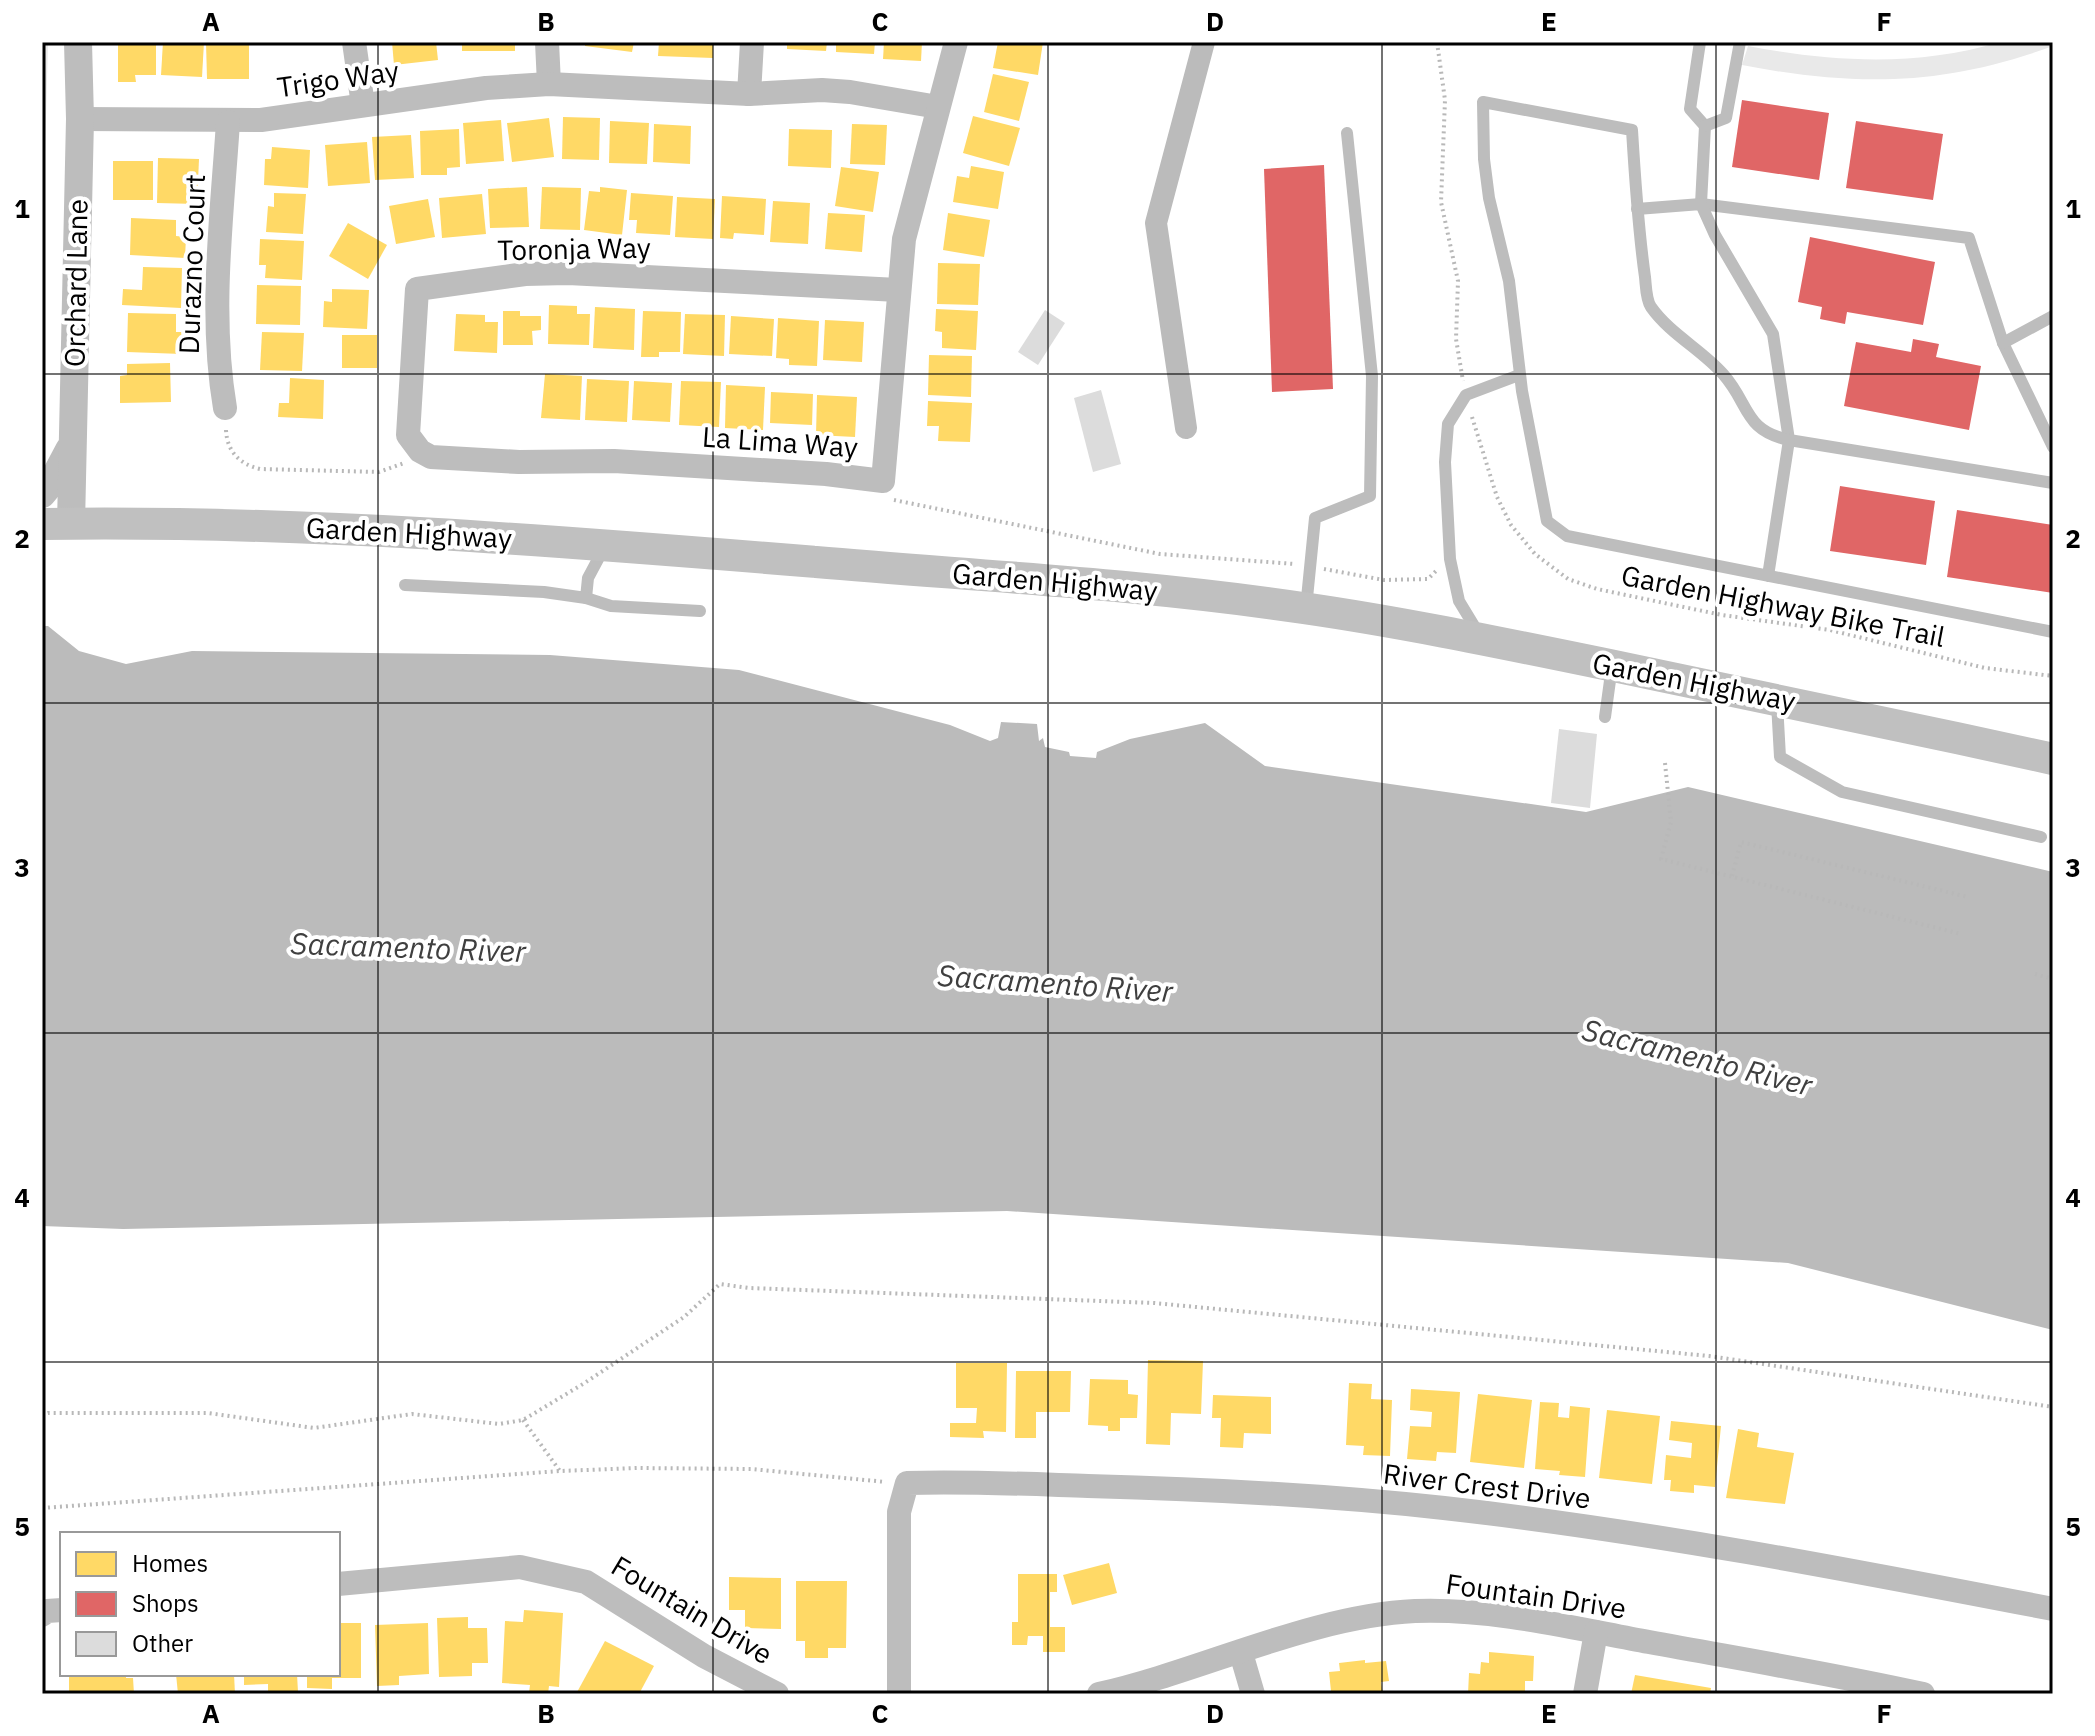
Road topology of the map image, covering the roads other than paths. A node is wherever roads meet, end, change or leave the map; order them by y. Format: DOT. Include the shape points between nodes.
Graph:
graph roads {
  1 [pos="78,42"];
  2 [pos="354,42"];
  3 [pos="547,42"];
  4 [pos="752,42"];
  5 [pos="956,42"];
  6 [pos="1700,42"];
  7 [pos="1740,42"];
  8 [pos="549,84"];
  9 [pos="749,94"];
  10 [pos="363,105"];
  11 [pos="938,107"];
  12 [pos="80,119"];
  13 [pos="228,122"];
  14 [pos="1705,126"];
  15 [pos="1347,133"];
  16 [pos="1701,204"];
  17 [pos="1637,209"];
  18 [pos="898,290"];
  19 [pos="2053,316"];
  20 [pos="2003,343"];
  21 [pos="1519,375"];
  22 [pos="225,408"];
  23 [pos="73,438"];
  24 [pos="1789,440"];
  25 [pos="2053,447"];
  26 [pos="415,456"];
  27 [pos="2053,483"];
  28 [pos="42,494"];
  29 [pos="56,524"];
  30 [pos="606,545"];
  31 [pos="1768,576"];
  32 [pos="405,585"];
  33 [pos="586,598"];
  34 [pos="1306,608"];
  35 [pos="700,611"];
  36 [pos="2053,632"];
  37 [pos="1482,639"];
  38 [pos="1612,666"];
  39 [pos="1776,698"];
  40 [pos="1605,717"];
  41 [pos="2053,759"];
  42 [pos="2041,837"];
  43 [pos="340,1584"];
  44 [pos="2053,1609"];
  45 [pos="1596,1632"];
  46 [pos="1241,1653"];
  47 [pos="1911,1693"];
  48 [pos="777,1694"];
  49 [pos="899,1694"];
  50 [pos="1099,1694"];
  51 [pos="1253,1694"];
  52 [pos="1585,1694"];
  1 -- 12 [label="street, Orchard Lane"];
  2 -- 10 [label="street"];
  3 -- 8 [label="street"];
  4 -- 9 [label="street"];
  5 -- 11 [label="street, La Lima Way"];
  6 -- 14 [label="lane" via="1690,109"];
  7 -- 14 [label="lane" via="1726,118"];
  8 -- 9 [label="street, Trigo Way"];
  8 -- 10 [label="street, Trigo Way"];
  9 -- 11 [label="street, Trigo Way" via="822,90"];
  10 -- 13 [label="street, Trigo Way"];
  11 -- 18 [label="street, La Lima Way" via="904,239"];
  12 -- 13 [label="street, Trigo Way"];
  12 -- 23 [label="street, Orchard Lane"];
  13 -- 22 [label="street, Durazno Court" via="218,322"];
  14 -- 16 [label="lane"];
  15 -- 34 [label="lane" via="1372,376 1370,496 1315,518"];
  16 -- 17 [label="lane"];
  16 -- 20 [label="lane" via="1969,238"];
  16 -- 24 [label="lane" via="1773,334"];
  17 -- 21 [label="lane" via="1632,130 1483,102 1487,185 1509,281"];
  17 -- 24 [label="lane" via="1649,305 1722,372 1748,417 1769,436"];
  18 -- 26 [label="street, Toronja Way" via="568,273 417,289 408,435"];
  18 -- 26 [label="street, La Lima Way" via="883,481 614,461"];
  19 -- 20 [label="lane"];
  20 -- 25 [label="lane"];
  21 -- 31 [label="lane" via="1547,521 1567,536"];
  21 -- 37 [label="lane" via="1466,395 1448,424 1450,559 1459,601"];
  23 -- 28 [label="street"];
  23 -- 29 [label="street, Orchard Lane"];
  24 -- 27 [label="lane"];
  24 -- 31 [label="lane"];
  29 -- 30 [label="main road, Garden Highway" via="361,529"];
  30 -- 33 [label="lane" via="588,578"];
  30 -- 34 [label="main road, Garden Highway" via="1178,592"];
  31 -- 36 [label="lane"];
  32 -- 33 [label="lane"];
  33 -- 35 [label="lane" via="611,606"];
  34 -- 37 [label="main road, Garden Highway"];
  37 -- 38 [label="main road, Garden Highway"];
  38 -- 39 [label="main road, Garden Highway"];
  38 -- 40 [label="lane"];
  39 -- 41 [label="main road, Garden Highway"];
  39 -- 42 [label="lane" via="1780,757 1842,792"];
  43 -- 48 [label="street, Fountain Drive" via="520,1567 586,1582 704,1656"];
  44 -- 49 [label="street, River Crest Drive" via="1809,1562 1445,1508 1151,1487 907,1483 899,1512"];
  45 -- 46 [label="street, Fountain Drive" via="1478,1613 1415,1611 1349,1621"];
  45 -- 47 [label="street, Fountain Drive"];
  45 -- 52 [label="street"];
  46 -- 50 [label="street, Fountain Drive"];
  46 -- 51 [label="street"];
}
